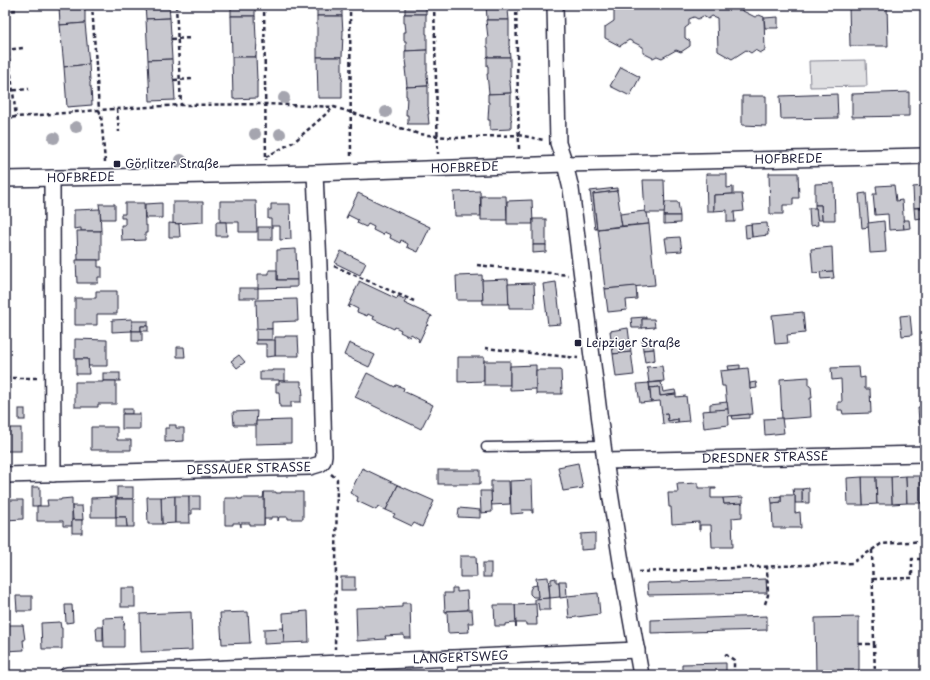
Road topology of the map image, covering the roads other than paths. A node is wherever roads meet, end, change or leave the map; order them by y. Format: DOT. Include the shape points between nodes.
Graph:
graph roads {
  1 [pos="555,5"];
  2 [pos="925,156"];
  3 [pos="565,164"];
  4 [pos="315,173"];
  5 [pos="52,178"];
  6 [pos="5,179"];
  7 [pos="603,445"];
  8 [pos="486,447"];
  9 [pos="925,454"];
  10 [pos="606,461"];
  11 [pos="53,474"];
  12 [pos="5,475"];
  13 [pos="637,650"];
  14 [pos="449,658"];
  15 [pos="67,675"];
  16 [pos="450,675"];
  17 [pos="641,675"];
  1 -- 3 [label="street" via="558,143"];
  2 -- 3 [label="street, HOFBREDE"];
  3 -- 4 [label="street, HOFBREDE"];
  3 -- 7 [label="street"];
  4 -- 5 [label="street, HOFBREDE"];
  4 -- 11 [label="street, DESSAUER STRASSE" via="323,461 310,467"];
  5 -- 6 [label="street, HOFBREDE"];
  5 -- 11 [label="street"];
  7 -- 8 [label="lane"];
  7 -- 10 [label="street"];
  9 -- 10 [label="street, DRESDNER STRASSE"];
  10 -- 13 [label="street"];
  11 -- 12 [label="street, DESSAUER STRASSE"];
  13 -- 14 [label="street, LANGERTSWEG"];
  13 -- 17 [label="street"];
  14 -- 15 [label="street, LANGERTSWEG"];
  14 -- 16 [label="street"];
}
